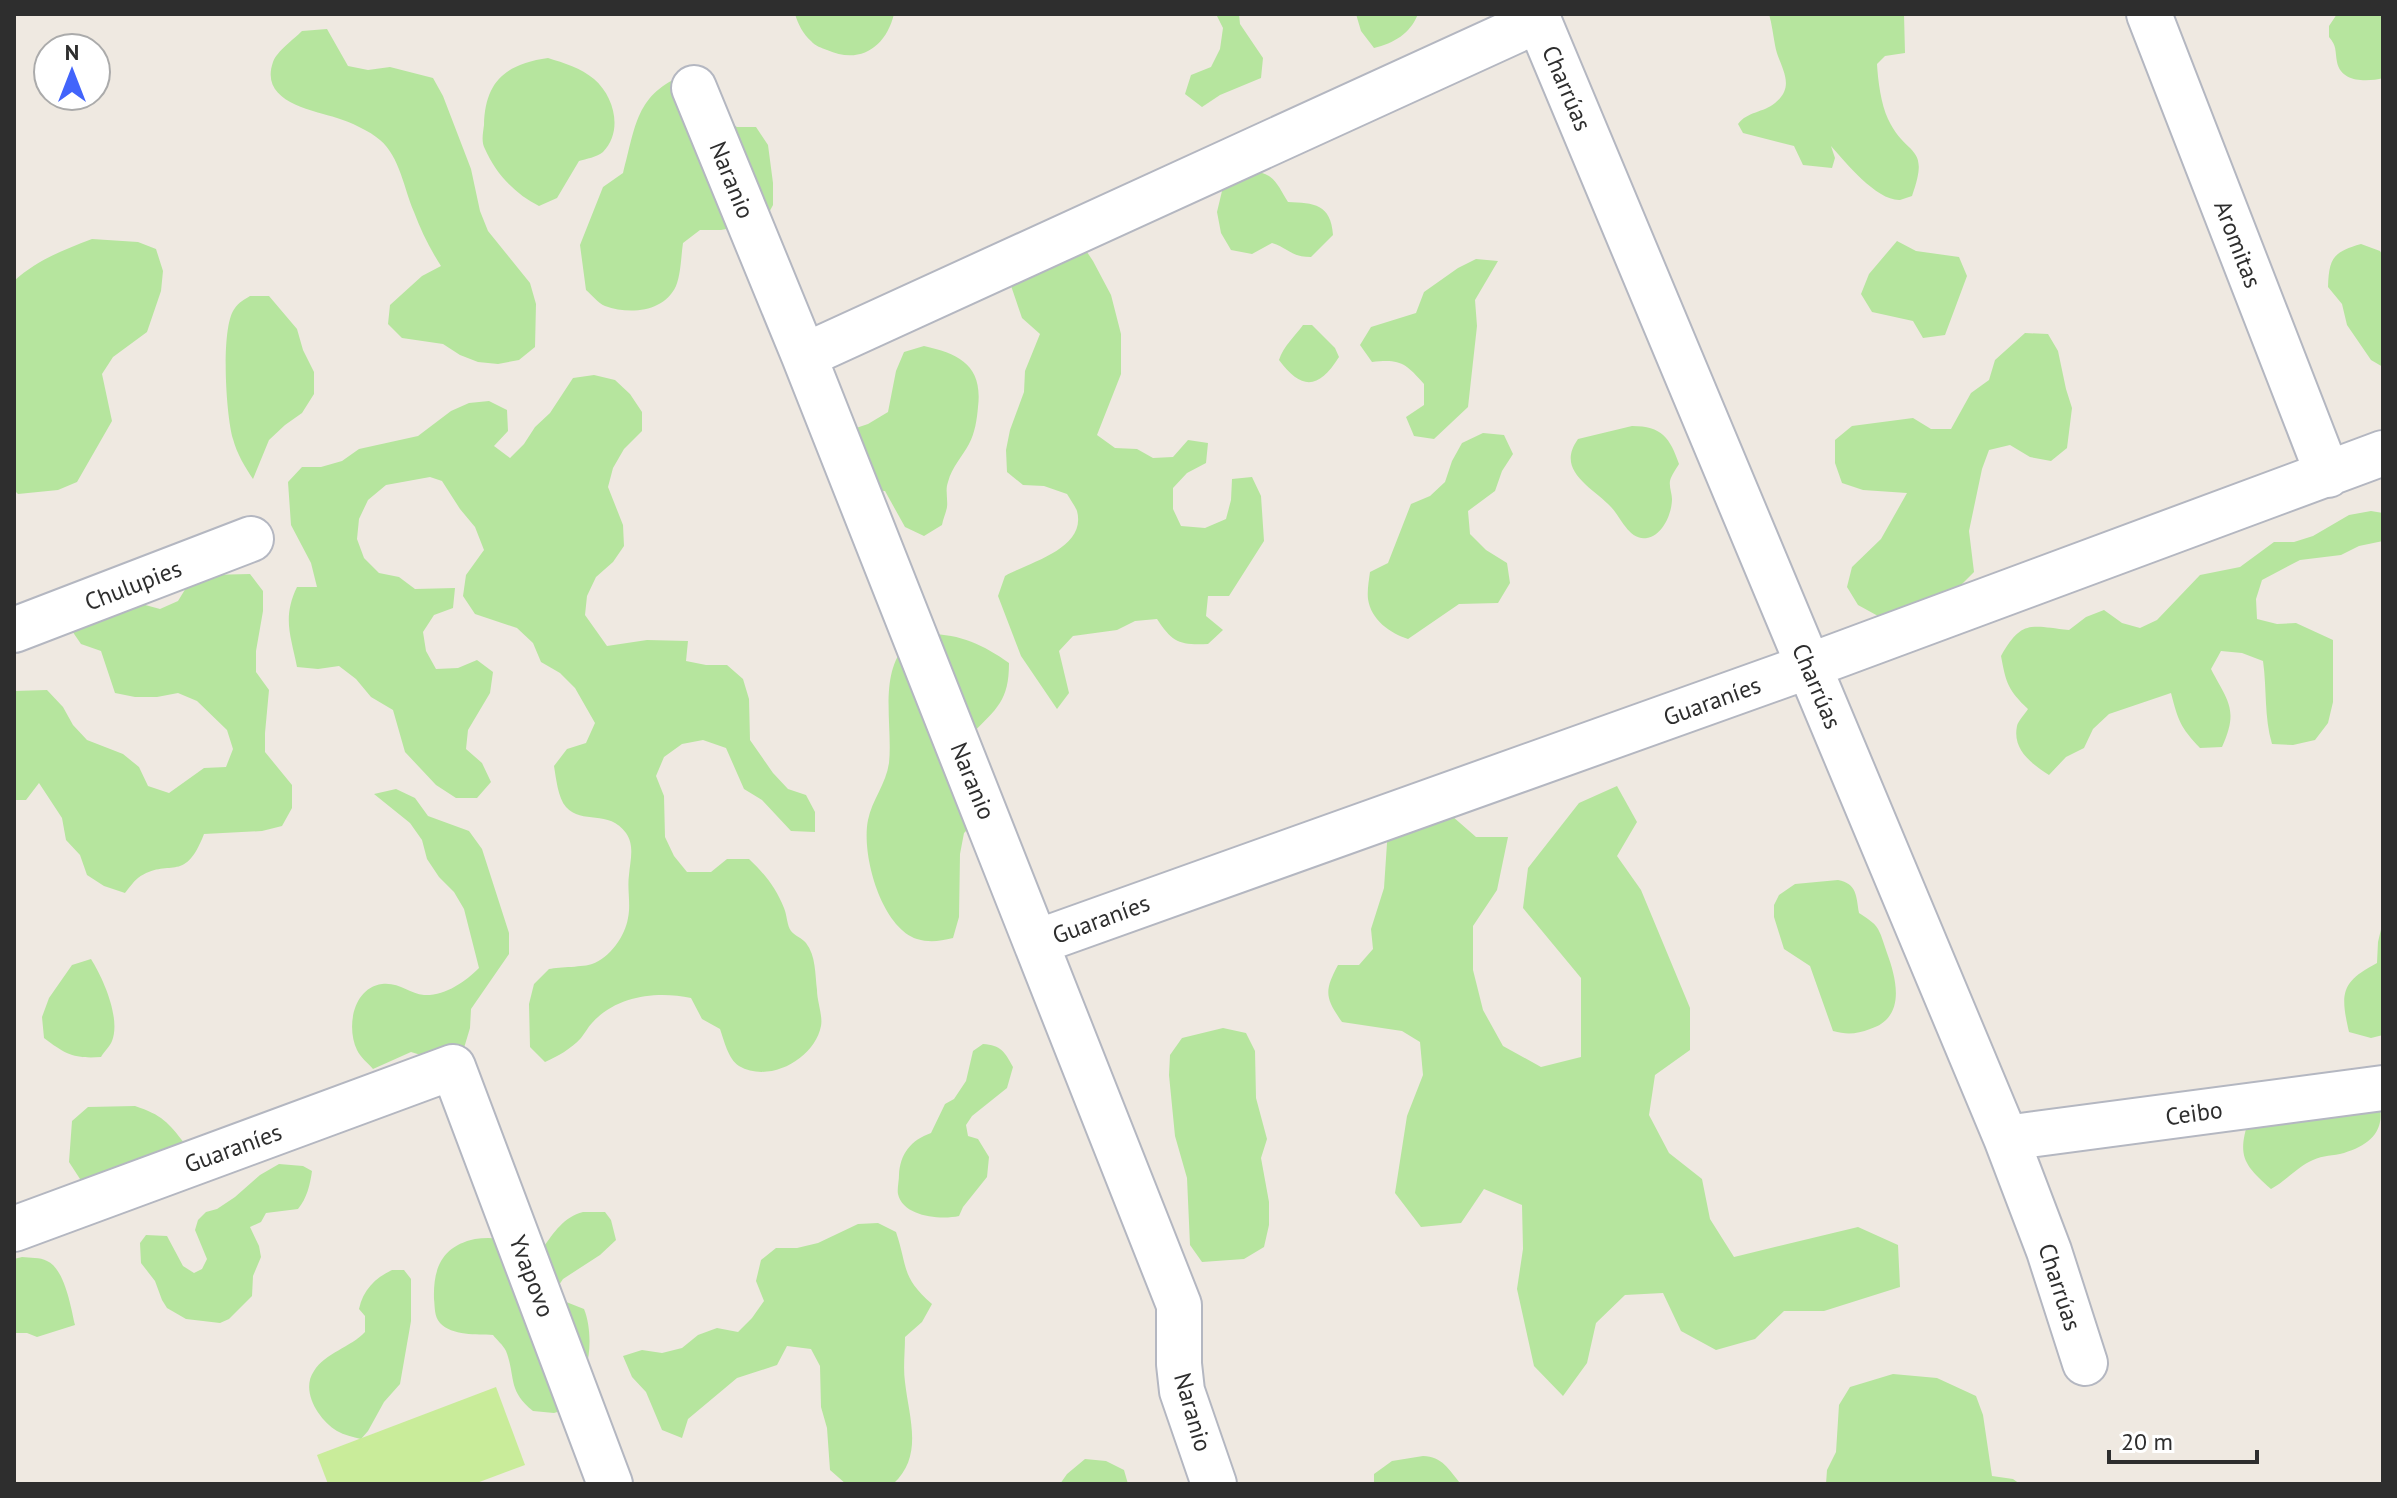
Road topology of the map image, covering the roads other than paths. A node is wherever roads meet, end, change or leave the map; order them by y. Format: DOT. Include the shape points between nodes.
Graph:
graph roads {
  1 [pos="2149,14"];
  2 [pos="1538,17"];
  3 [pos="694,88"];
  4 [pos="804,356"];
  5 [pos="2383,453"];
  6 [pos="2328,475"];
  7 [pos="251,539"];
  8 [pos="14,630"];
  9 [pos="1809,666"];
  10 [pos="1037,942"];
  11 [pos="453,1067"];
  12 [pos="2383,1088"];
  13 [pos="2006,1138"];
  14 [pos="14,1229"];
  15 [pos="2085,1363"];
  16 [pos="610,1484"];
  17 [pos="1214,1484"];
  1 -- 6 [label="street, Aromitas"];
  2 -- 4 [label="street"];
  2 -- 9 [label="street, Charrúas"];
  3 -- 4 [label="street, Naranio"];
  4 -- 10 [label="street, Naranio"];
  5 -- 6 [label="street, Guaraníes"];
  6 -- 9 [label="street, Guaraníes"];
  7 -- 8 [label="street, Chulupies"];
  9 -- 10 [label="street, Guaraníes"];
  9 -- 13 [label="street, Charrúas"];
  10 -- 17 [label="street, Naranio" via="1179,1305 1182,1391"];
  11 -- 14 [label="street, Guaraníes"];
  11 -- 16 [label="street, Yvapovo"];
  12 -- 13 [label="street, Ceibo"];
  13 -- 15 [label="street, Charrúas"];
}
